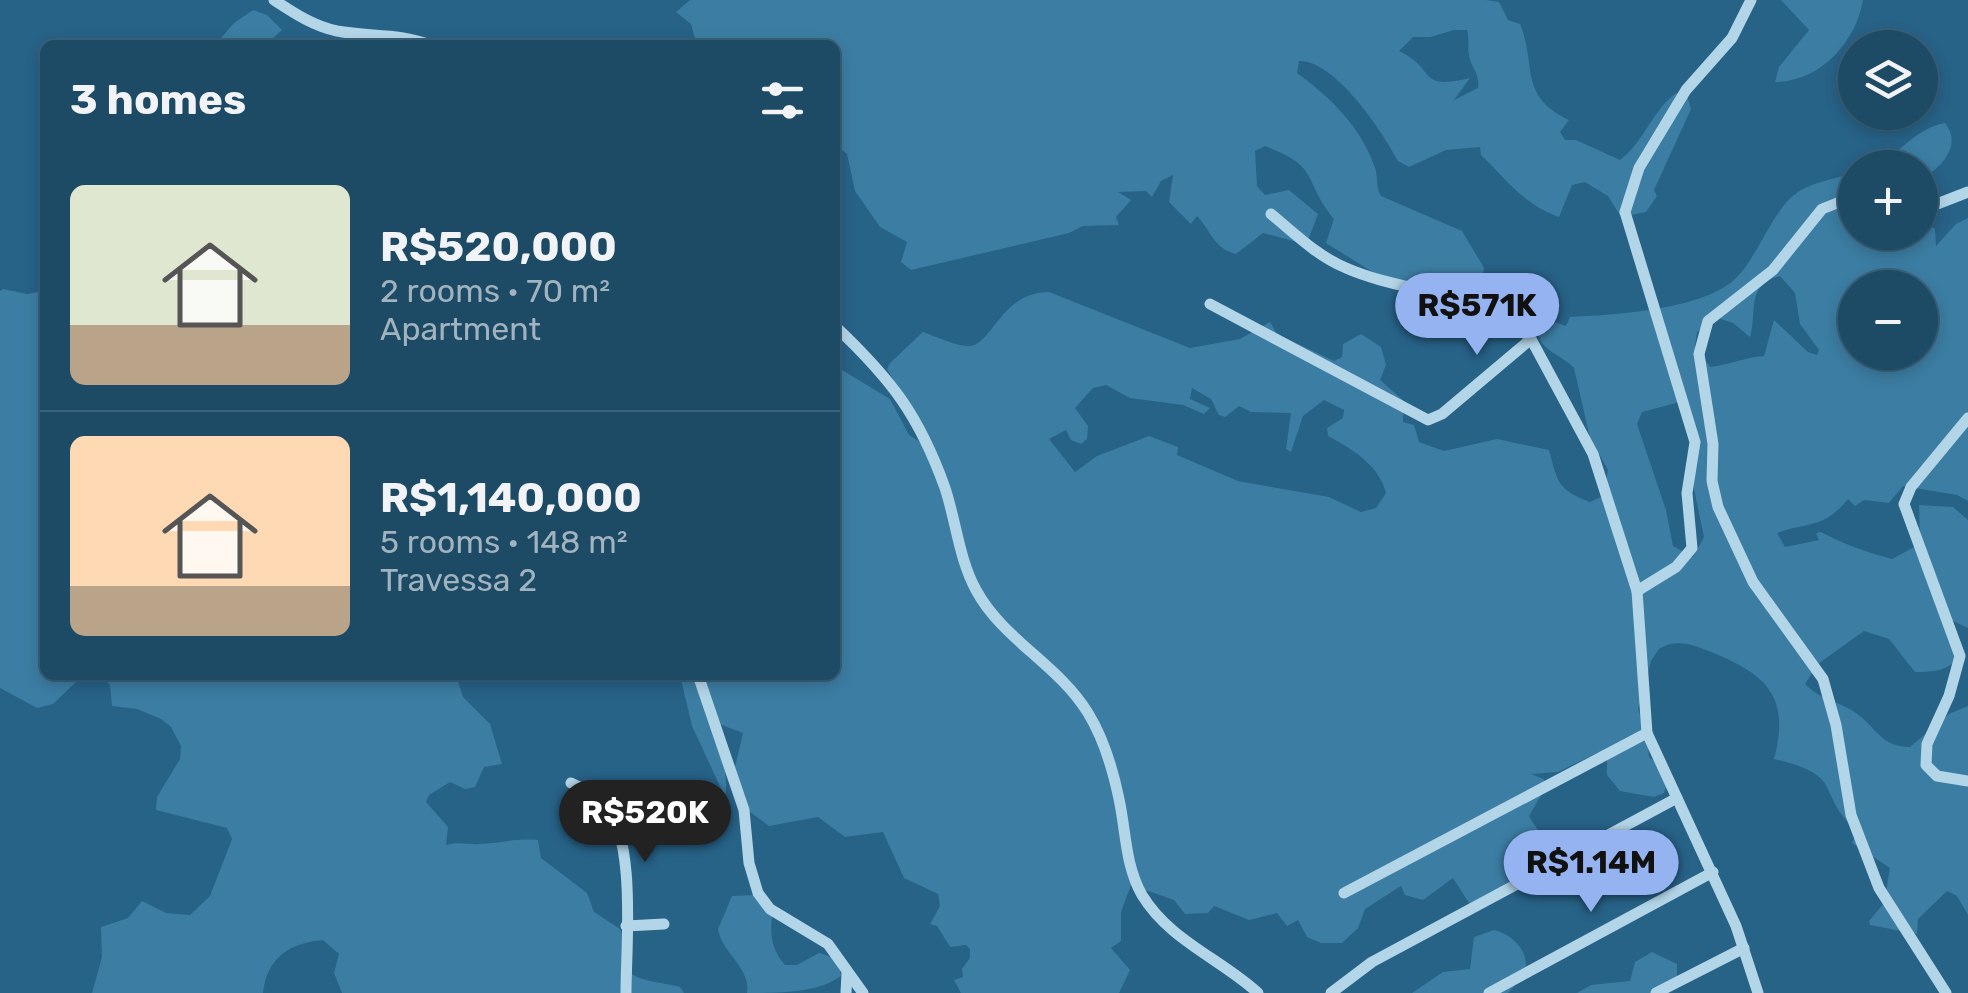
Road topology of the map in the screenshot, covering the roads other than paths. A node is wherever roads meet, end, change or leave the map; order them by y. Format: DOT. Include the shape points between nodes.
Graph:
graph roads {
  1 [pos="274,0"];
  2 [pos="1752,0"];
  3 [pos="410,40"];
  4 [pos="1968,192"];
  5 [pos="1838,203"];
  6 [pos="1938,204"];
  7 [pos="1271,214"];
  8 [pos="1210,304"];
  9 [pos="840,331"];
  10 [pos="1532,339"];
  11 [pos="1968,418"];
  12 [pos="1636,591"];
  13 [pos="700,680"];
  14 [pos="1647,733"];
  15 [pos="1968,781"];
  16 [pos="571,782"];
  17 [pos="1677,798"];
  18 [pos="1713,872"];
  19 [pos="1344,892"];
  20 [pos="664,924"];
  21 [pos="626,926"];
  22 [pos="1744,948"];
  23 [pos="846,973"];
  24 [pos="626,993"];
  25 [pos="846,993"];
  26 [pos="863,993"];
  27 [pos="1258,993"];
  28 [pos="1331,993"];
  29 [pos="1489,993"];
  30 [pos="1656,993"];
  31 [pos="1758,993"];
  32 [pos="1946,993"];
  1 -- 3 [label="street" via="315,25"];
  2 -- 12 [label="street" via="1732,38 1686,90 1629,192 1628,229 1695,442 1687,493 1692,548 1676,567"];
  4 -- 6 [label="street"];
  5 -- 32 [label="street" via="1822,209 1773,270 1708,322 1698,354 1713,444 1712,481 1735,546 1768,605 1823,679 1851,815 1878,888"];
  7 -- 10 [label="street" via="1347,269 1465,302 1517,324"];
  8 -- 10 [label="street" via="1428,420"];
  9 -- 27 [label="street" via="918,421 975,589 1088,714 1112,771 1142,894 1179,936"];
  10 -- 12 [label="street" via="1593,454"];
  11 -- 15 [label="street" via="1911,486 1904,504 1960,656 1926,744 1926,766 1937,776"];
  12 -- 14 [label="street"];
  13 -- 23 [label="street" via="744,810 758,894 770,909 828,944"];
  14 -- 17 [label="street"];
  14 -- 19 [label="street"];
  16 -- 21 [label="street" via="606,805 620,831"];
  17 -- 18 [label="street"];
  17 -- 28 [label="street" via="1372,962"];
  18 -- 22 [label="street"];
  18 -- 29 [label="street"];
  20 -- 21 [label="street"];
  21 -- 24 [label="street"];
  22 -- 30 [label="street"];
  22 -- 31 [label="street"];
  23 -- 25 [label="street"];
  23 -- 26 [label="street"];
}
